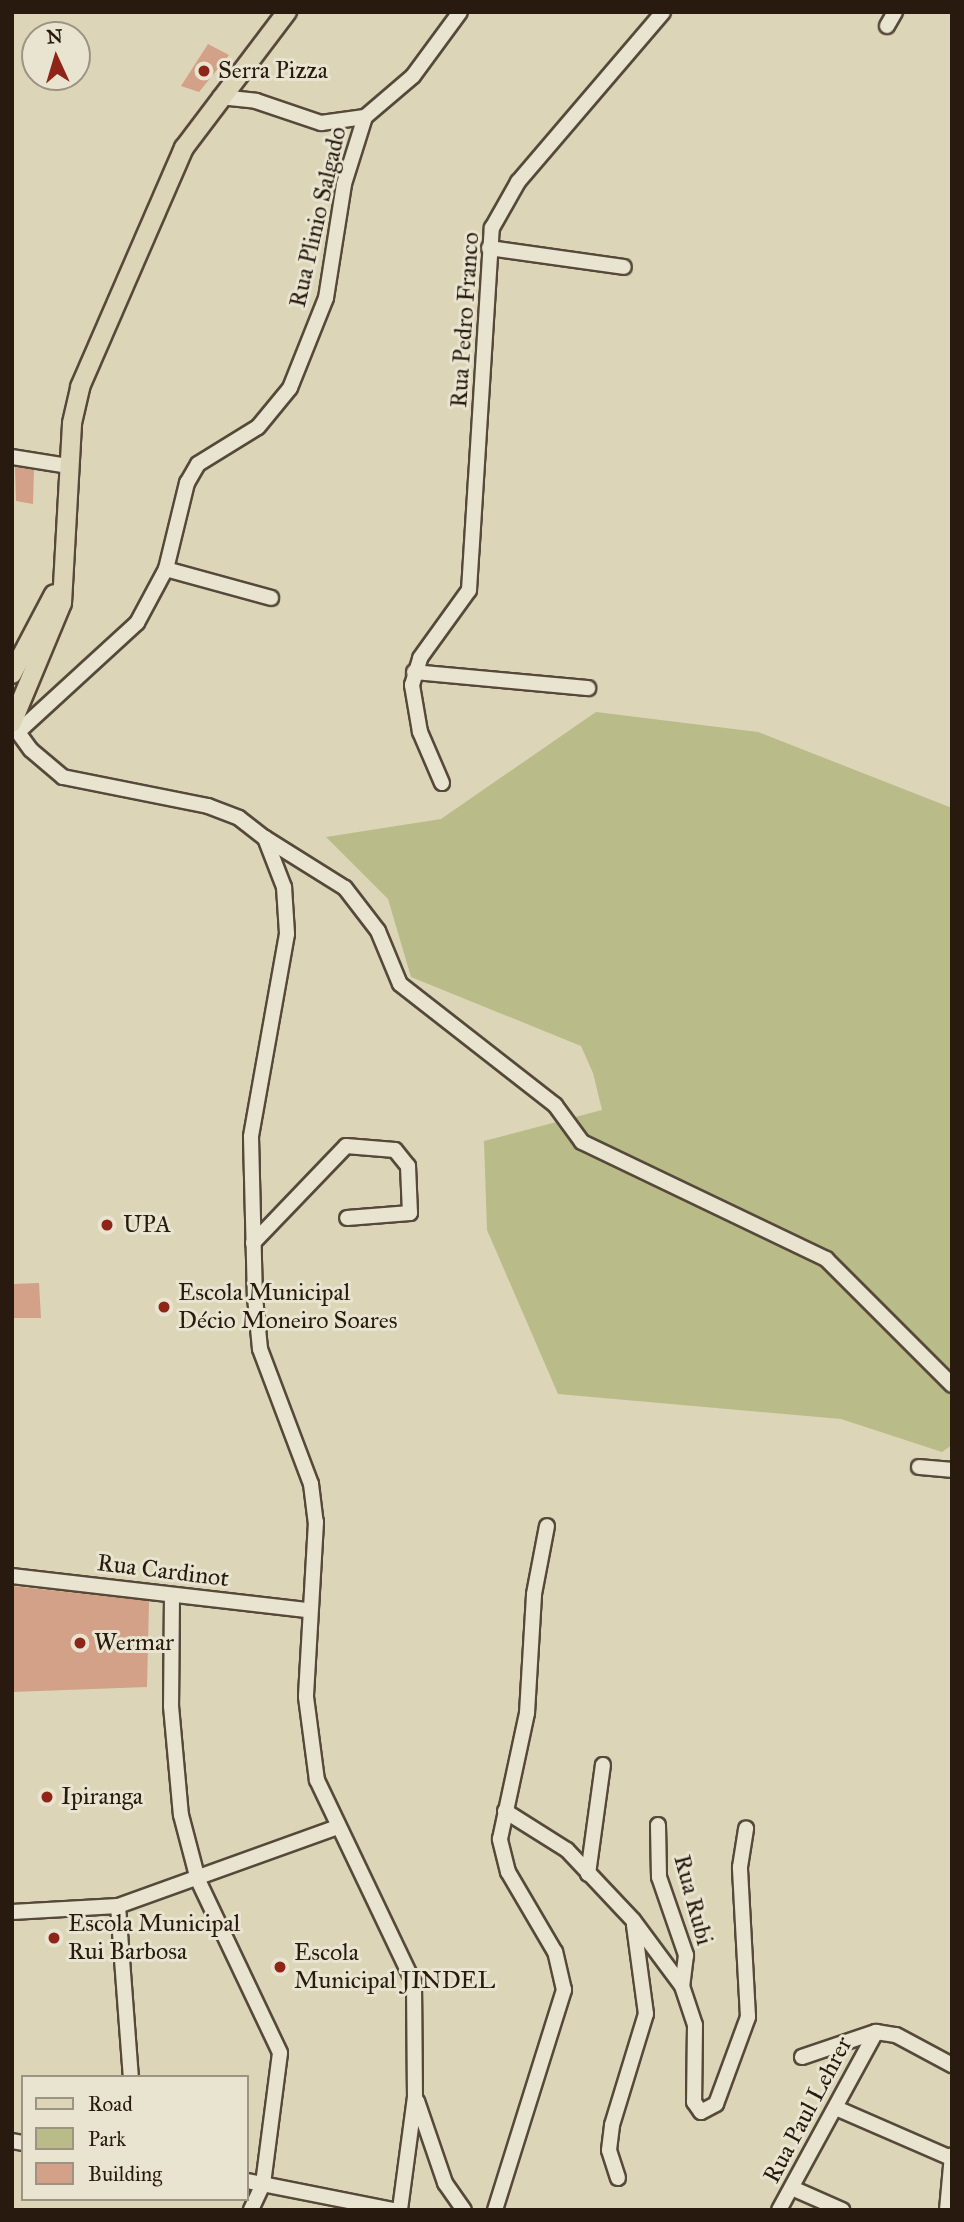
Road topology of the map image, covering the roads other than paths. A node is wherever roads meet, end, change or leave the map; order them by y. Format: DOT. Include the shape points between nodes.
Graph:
graph roads {
  1 [pos="287,12"];
  2 [pos="460,12"];
  3 [pos="663,12"];
  4 [pos="895,12"];
  5 [pos="887,26"];
  6 [pos="220,97"];
  7 [pos="365,117"];
  8 [pos="489,248"];
  9 [pos="624,267"];
  10 [pos="12,457"];
  11 [pos="68,466"];
  12 [pos="166,569"];
  13 [pos="62,575"];
  14 [pos="271,598"];
  15 [pos="40,654"];
  16 [pos="414,672"];
  17 [pos="12,674"];
  18 [pos="12,680"];
  19 [pos="588,688"];
  20 [pos="14,726"];
  21 [pos="442,783"];
  22 [pos="265,838"];
  23 [pos="347,1218"];
  24 [pos="254,1243"];
  25 [pos="952,1385"];
  26 [pos="919,1467"];
  27 [pos="952,1470"];
  28 [pos="547,1526"];
  29 [pos="12,1576"];
  30 [pos="172,1595"];
  31 [pos="308,1610"];
  32 [pos="603,1765"];
  33 [pos="505,1811"];
  34 [pos="658,1825"];
  35 [pos="337,1828"];
  36 [pos="746,1828"];
  37 [pos="588,1874"];
  38 [pos="198,1881"];
  39 [pos="118,1906"];
  40 [pos="12,1912"];
  41 [pos="633,1920"];
  42 [pos="682,1986"];
  43 [pos="876,2032"];
  44 [pos="802,2057"];
  45 [pos="952,2065"];
  46 [pos="131,2075"];
  47 [pos="415,2097"];
  48 [pos="835,2108"];
  49 [pos="952,2156"];
  50 [pos="618,2178"];
  51 [pos="248,2181"];
  52 [pos="263,2184"];
  53 [pos="792,2188"];
  54 [pos="251,2210"];
  55 [pos="394,2210"];
  56 [pos="400,2210"];
  57 [pos="464,2210"];
  58 [pos="495,2210"];
  59 [pos="779,2210"];
  60 [pos="842,2210"];
  61 [pos="947,2210"];
  1 -- 6 [label="main road"];
  2 -- 7 [label="street, Rua Plinio Salgado" via="413,76"];
  3 -- 8 [label="street, Rua Pedro Franco" via="518,182 501,206"];
  4 -- 5 [label="street"];
  6 -- 7 [label="street" via="256,101 321,123"];
  6 -- 11 [label="main road" via="184,148 118,293 80,387"];
  7 -- 12 [label="street, Rua Plinio Salgado" via="344,184 326,298 290,388 258,427 198,464 187,483"];
  8 -- 9 [label="street"];
  8 -- 16 [label="street, Rua Pedro Franco" via="469,590"];
  10 -- 11 [label="street"];
  11 -- 13 [label="main road"];
  12 -- 14 [label="street"];
  12 -- 20 [label="street, Rua Plinio Salgado" via="136,622"];
  13 -- 15 [label="main road" via="62,603"];
  13 -- 17 [label="main road"];
  15 -- 18 [label="main road"];
  15 -- 20 [label="main road"];
  16 -- 19 [label="street"];
  16 -- 21 [label="street" via="420,732"];
  20 -- 22 [label="street" via="63,777 208,806"];
  22 -- 24 [label="street" via="284,887 287,934 251,1137"];
  22 -- 25 [label="street" via="345,888 378,931 400,984 531,1084 582,1142 826,1259"];
  23 -- 24 [label="street" via="410,1213 408,1167 395,1150 346,1146"];
  24 -- 31 [label="street" via="260,1349 311,1485 316,1522"];
  26 -- 27 [label="street"];
  28 -- 33 [label="street" via="534,1594 527,1713"];
  29 -- 30 [label="street, Rua Cardinot"];
  30 -- 31 [label="street, Rua Cardinot"];
  30 -- 38 [label="street" via="173,1762"];
  31 -- 35 [label="street" via="309,1737"];
  32 -- 37 [label="street"];
  33 -- 37 [label="street" via="550,1836"];
  33 -- 58 [label="street" via="502,1855 546,1932 564,1990"];
  34 -- 42 [label="street, Rua Rubi" via="659,1877 686,1955"];
  35 -- 38 [label="street"];
  35 -- 47 [label="street" via="415,1983"];
  36 -- 42 [label="street" via="740,1867 748,2017 719,2098 706,2112 695,2106 695,2025"];
  37 -- 41 [label="street"];
  38 -- 39 [label="street"];
  38 -- 52 [label="street" via="280,2053"];
  39 -- 40 [label="street"];
  39 -- 46 [label="street"];
  41 -- 42 [label="street"];
  41 -- 50 [label="street" via="646,2014 612,2125 609,2150"];
  43 -- 44 [label="street"];
  43 -- 45 [label="street" via="896,2035"];
  43 -- 48 [label="street, Rua Paul Lehrer"];
  47 -- 56 [label="street"];
  47 -- 57 [label="street" via="445,2183"];
  48 -- 49 [label="street"];
  48 -- 53 [label="street, Rua Paul Lehrer"];
  49 -- 61 [label="street"];
  51 -- 52 [label="street"];
  52 -- 54 [label="street"];
  52 -- 55 [label="street"];
  53 -- 59 [label="street, Rua Paul Lehrer"];
  53 -- 60 [label="street"];
}
